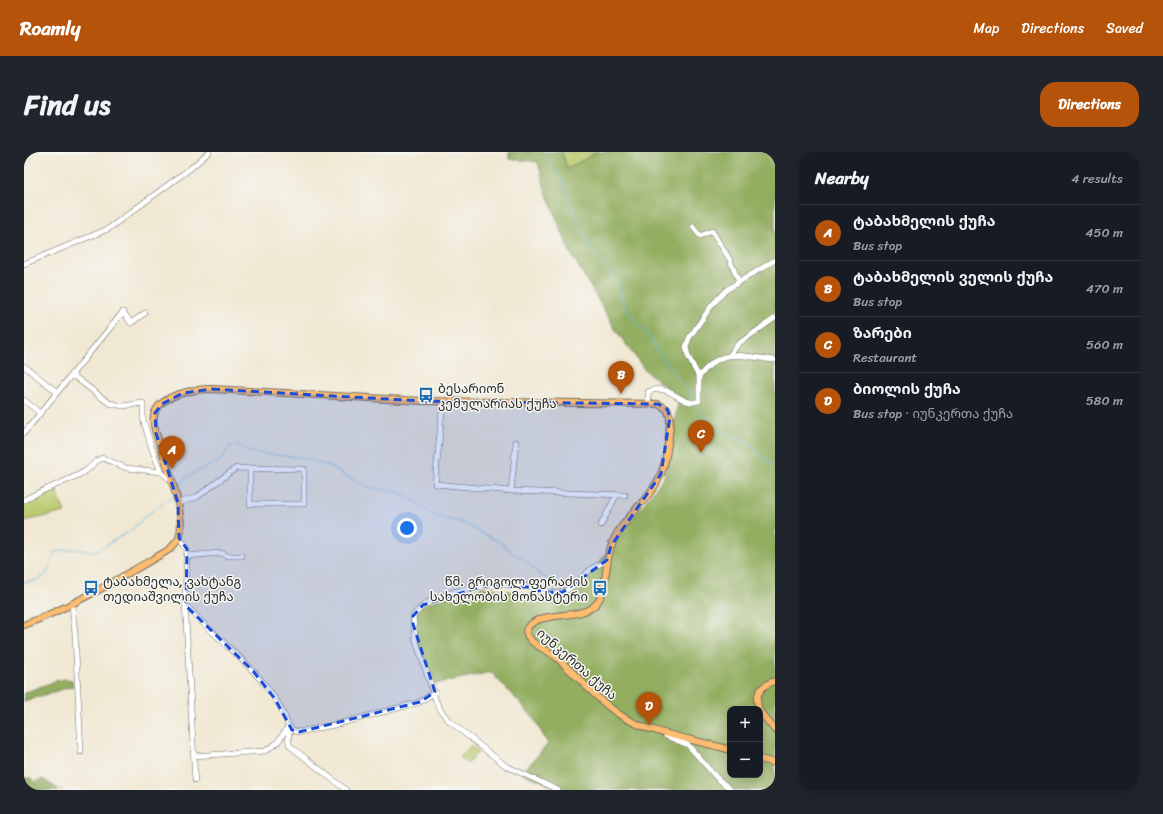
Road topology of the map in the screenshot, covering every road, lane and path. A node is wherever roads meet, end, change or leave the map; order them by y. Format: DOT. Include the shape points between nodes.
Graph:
graph roads {
  1 [pos="209,152"];
  2 [pos="693,227"];
  3 [pos="775,260"];
  4 [pos="24,264"];
  5 [pos="739,282"];
  6 [pos="145,313"];
  7 [pos="775,318"];
  8 [pos="728,356"];
  9 [pos="775,360"];
  10 [pos="24,366"];
  11 [pos="71,374"];
  12 [pos="699,377"];
  13 [pos="58,392"];
  14 [pos="24,400"];
  15 [pos="443,401"];
  16 [pos="649,403"];
  17 [pos="40,413"];
  18 [pos="25,431"];
  19 [pos="516,442"];
  20 [pos="250,468"];
  21 [pos="161,472"];
  22 [pos="172,481"];
  23 [pos="511,491"];
  24 [pos="625,495"];
  25 [pos="616,496"];
  26 [pos="176,497"];
  27 [pos="24,500"];
  28 [pos="601,525"];
  29 [pos="179,538"];
  30 [pos="186,556"];
  31 [pos="242,556"];
  32 [pos="607,560"];
  33 [pos="185,602"];
  34 [pos="72,604"];
  35 [pos="24,624"];
  36 [pos="775,680"];
  37 [pos="435,692"];
  38 [pos="758,706"];
  39 [pos="763,716"];
  40 [pos="289,726"];
  41 [pos="649,729"];
  42 [pos="775,730"];
  43 [pos="727,749"];
  44 [pos="81,752"];
  45 [pos="194,756"];
  46 [pos="763,760"];
  47 [pos="775,763"];
  48 [pos="195,780"];
  49 [pos="346,790"];
  50 [pos="558,790"];
  51 [pos="731,790"];
  1 -- 4 [label="street" via="108,229"];
  2 -- 5 [label="street" via="700,236 712,231 730,260"];
  3 -- 5 [label="street"];
  5 -- 12 [label="street" via="726,290 689,338 686,347 688,356"];
  6 -- 11 [label="street" via="131,323 123,312"];
  7 -- 8 [label="street" via="738,344"];
  8 -- 9 [label="street" via="746,355"];
  8 -- 12 [label="street" via="713,362"];
  10 -- 13 [label="street"];
  11 -- 13 [label="street"];
  11 -- 21 [label="street" via="109,403 123,406 143,403 145,428"];
  12 -- 16 [label="street" via="699,400 688,401 670,391 655,390 648,392"];
  13 -- 17 [label="street"];
  14 -- 17 [label="street"];
  15 -- 16 [label="main road, იუნკერთა ქუჩა"];
  15 -- 22 [label="main road, იუნკერთა ქუჩა" via="212,389 183,392 162,404 154,419"];
  15 -- 23 [label="street" via="435,484"];
  16 -- 32 [label="main road, იუნკერთა ქუჩა" via="663,406 670,416 663,468 654,485 620,529"];
  17 -- 18 [label="street"];
  19 -- 23 [label="street"];
  20 -- 20 [label="street" via="250,504 304,504 304,469"];
  20 -- 26 [label="street" via="236,468 197,497"];
  21 -- 22 [label="street"];
  21 -- 27 [label="street" via="126,468 103,458 95,461 85,472 42,489"];
  22 -- 26 [label="main road, იუნკერთა ქუჩა"];
  23 -- 25 [label="street"];
  24 -- 25 [label="street"];
  25 -- 28 [label="street"];
  26 -- 29 [label="main road, იუნკერთა ქუჩა"];
  29 -- 30 [label="street" via="186,549"];
  29 -- 34 [label="main road" via="167,551"];
  30 -- 31 [label="street" via="221,553"];
  30 -- 33 [label="street"];
  32 -- 37 [label="street" via="591,569 581,580 563,592 545,593 530,587 483,586 468,588 423,605 413,616 413,624 415,638"];
  32 -- 41 [label="main road, იუნკერთა ქუჩა" via="602,591 596,605 580,612 539,619 531,623 526,634 530,640 551,652 619,714"];
  33 -- 40 [label="street" via="186,606 253,671 275,699"];
  33 -- 45 [label="street"];
  34 -- 35 [label="main road"];
  34 -- 44 [label="street"];
  36 -- 38 [label="main road" via="763,686 759,692"];
  37 -- 40 [label="street" via="420,702 334,725 299,732"];
  37 -- 50 [label="street" via="441,711 462,733 506,766"];
  39 -- 42 [label="main road"];
  40 -- 45 [label="street" via="277,743 265,751"];
  40 -- 49 [label="street" via="290,746"];
  41 -- 43 [label="main road, იუნკერთა ქუჩა"];
  41 -- 51 [label="street" via="688,745"];
  45 -- 48 [label="street"];
  46 -- 47 [label="main road"];
}
